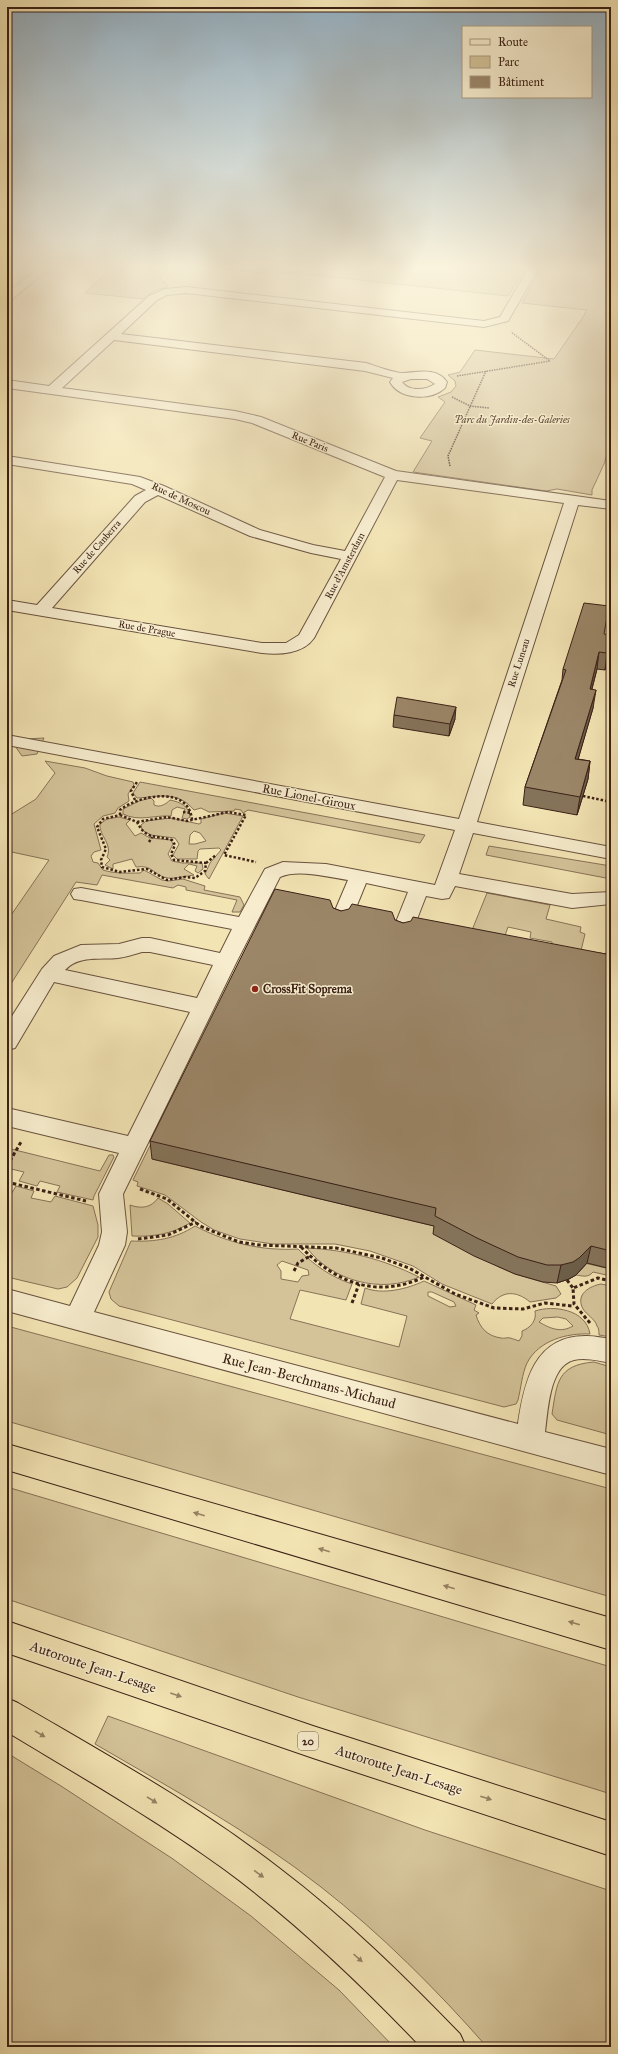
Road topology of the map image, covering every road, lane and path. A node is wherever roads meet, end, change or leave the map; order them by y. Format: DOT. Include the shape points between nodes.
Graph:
graph roads {
  1 [pos="80,365"];
  2 [pos="348,365"];
  3 [pos="525,365"];
  4 [pos="486,371"];
  5 [pos="403,377"];
  6 [pos="438,379"];
  7 [pos="7,384"];
  8 [pos="52,390"];
  9 [pos="470,406"];
  10 [pos="489,408"];
  11 [pos="7,460"];
  12 [pos="450,472"];
  13 [pos="393,475"];
  14 [pos="159,489"];
  15 [pos="572,500"];
  16 [pos="611,505"];
  17 [pos="350,556"];
  18 [pos="7,605"];
  19 [pos="41,611"];
  20 [pos="287,648"];
  21 [pos="7,740"];
  22 [pos="137,781"];
  23 [pos="583,796"];
  24 [pos="135,800"];
  25 [pos="611,802"];
  26 [pos="183,812"];
  27 [pos="192,813"];
  28 [pos="120,815"];
  29 [pos="192,820"];
  30 [pos="136,822"];
  31 [pos="466,827"];
  32 [pos="152,837"];
  33 [pos="149,842"];
  34 [pos="611,853"];
  35 [pos="216,855"];
  36 [pos="206,863"];
  37 [pos="274,870"];
  38 [pos="359,876"];
  39 [pos="448,878"];
  40 [pos="419,888"];
  41 [pos="81,894"];
  42 [pos="611,898"];
  43 [pos="341,920"];
  44 [pos="245,925"];
  45 [pos="402,932"];
  46 [pos="226,962"];
  47 [pos="49,974"];
  48 [pos="204,1007"];
  49 [pos="7,1042"];
  50 [pos="7,1117"];
  51 [pos="134,1147"];
  52 [pos="16,1150"];
  53 [pos="7,1166"];
  54 [pos="7,1175"];
  55 [pos="12,1183"];
  56 [pos="7,1184"];
  57 [pos="138,1188"];
  58 [pos="93,1203"];
  59 [pos="196,1222"];
  60 [pos="132,1238"];
  61 [pos="300,1246"];
  62 [pos="310,1256"];
  63 [pos="294,1271"];
  64 [pos="424,1277"];
  65 [pos="567,1280"];
  66 [pos="611,1281"];
  67 [pos="359,1284"];
  68 [pos="572,1288"];
  69 [pos="7,1300"];
  70 [pos="352,1303"];
  71 [pos="572,1306"];
  72 [pos="77,1319"];
  73 [pos="593,1330"];
  74 [pos="611,1351"];
  75 [pos="530,1441"];
  76 [pos="7,1457"];
  77 [pos="611,1462"];
  78 [pos="611,1634"];
  79 [pos="7,1637"];
  80 [pos="7,1714"];
  81 [pos="611,1839"];
  82 [pos="447,2047"];
  1 -- 8 [label="street"];
  2 -- 5 [label="street"];
  3 -- 4 [label="path"];
  4 -- 6 [label="path"];
  4 -- 9 [label="path"];
  5 -- 6 [label="street" via="422,375"];
  5 -- 6 [label="street" via="396,382 397,385 405,391 412,392 436,390 441,385"];
  7 -- 8 [label="street, Rue Paris"];
  8 -- 13 [label="street, Rue Paris" via="245,417"];
  9 -- 10 [label="path"];
  9 -- 12 [label="path" via="448,456"];
  11 -- 14 [label="street, Rue de Moscou" via="127,478"];
  13 -- 15 [label="street, Rue Paris"];
  13 -- 17 [label="street, Rue d'Amsterdam"];
  14 -- 17 [label="street, Rue de Moscou" via="255,533 311,549"];
  14 -- 19 [label="street, Rue de Canberra" via="140,499"];
  15 -- 16 [label="street, Rue Paris"];
  15 -- 31 [label="street, Rue Luneau"];
  17 -- 20 [label="street, Rue d'Amsterdam" via="306,638 303,642"];
  18 -- 19 [label="street, Rue de Prague"];
  19 -- 20 [label="street, Rue de Prague" via="262,648"];
  21 -- 31 [label="street, Rue Lionel-Giroux"];
  22 -- 24 [label="path" via="131,792"];
  23 -- 25 [label="path"];
  24 -- 27 [label="path" via="150,797 170,798 188,805"];
  24 -- 28 [label="path" via="120,810"];
  26 -- 27 [label="path"];
  27 -- 29 [label="path"];
  28 -- 30 [label="path"];
  28 -- 36 [label="path" via="106,817 97,827 106,849 100,864 102,867 120,872 147,869 171,880 195,878 205,871"];
  29 -- 30 [label="path" via="167,817"];
  29 -- 37 [label="path" via="218,812 246,815 224,855 273,866"];
  30 -- 32 [label="path" via="141,831"];
  31 -- 34 [label="street, Rue Lionel-Giroux"];
  31 -- 39 [label="street, Rue Luneau"];
  32 -- 33 [label="path"];
  32 -- 36 [label="path" via="169,838 175,842 171,854 174,860 197,860"];
  35 -- 36 [label="path"];
  37 -- 38 [label="street" via="302,866"];
  37 -- 44 [label="street"];
  38 -- 40 [label="street"];
  38 -- 43 [label="street"];
  39 -- 40 [label="street, Rue Luneau" via="442,893"];
  39 -- 42 [label="street" via="572,901"];
  40 -- 45 [label="street"];
  41 -- 44 [label="street"];
  44 -- 46 [label="street"];
  46 -- 47 [label="street" via="158,946 142,945 119,951 95,950 69,956"];
  46 -- 48 [label="street"];
  47 -- 48 [label="street"];
  47 -- 49 [label="street"];
  48 -- 51 [label="street"];
  50 -- 51 [label="street"];
  51 -- 72 [label="street" via="111,1194 114,1229 112,1245"];
  52 -- 53 [label="path"];
  54 -- 55 [label="path"];
  55 -- 56 [label="path"];
  55 -- 58 [label="path"];
  57 -- 59 [label="path" via="167,1199"];
  59 -- 60 [label="path" via="169,1236"];
  59 -- 61 [label="path" via="239,1242"];
  61 -- 62 [label="path"];
  61 -- 64 [label="path" via="358,1252 397,1262"];
  62 -- 63 [label="path" via="298,1263"];
  62 -- 67 [label="path" via="323,1267"];
  64 -- 67 [label="path" via="396,1287 376,1288"];
  64 -- 71 [label="path" via="455,1294 494,1308 523,1309 545,1303"];
  65 -- 68 [label="path"];
  66 -- 68 [label="path" via="598,1278"];
  67 -- 70 [label="path"];
  68 -- 71 [label="path"];
  69 -- 72 [label="street, Rue Jean-Berchmans-Michaud"];
  71 -- 73 [label="path"];
  72 -- 75 [label="street, Rue Jean-Berchmans-Michaud"];
  74 -- 75 [label="street" via="584,1347 553,1358 542,1374 538,1387"];
  75 -- 77 [label="street, Rue Jean-Berchmans-Michaud"];
  78 -- 76 [label="highway, one-way"];
  79 -- 81 [label="highway, Autoroute Jean-Lesage / 20, one-way" via="313,1742"];
  80 -- 82 [label="highway, one-way" via="181,1818 267,1880 371,1970"];
}
